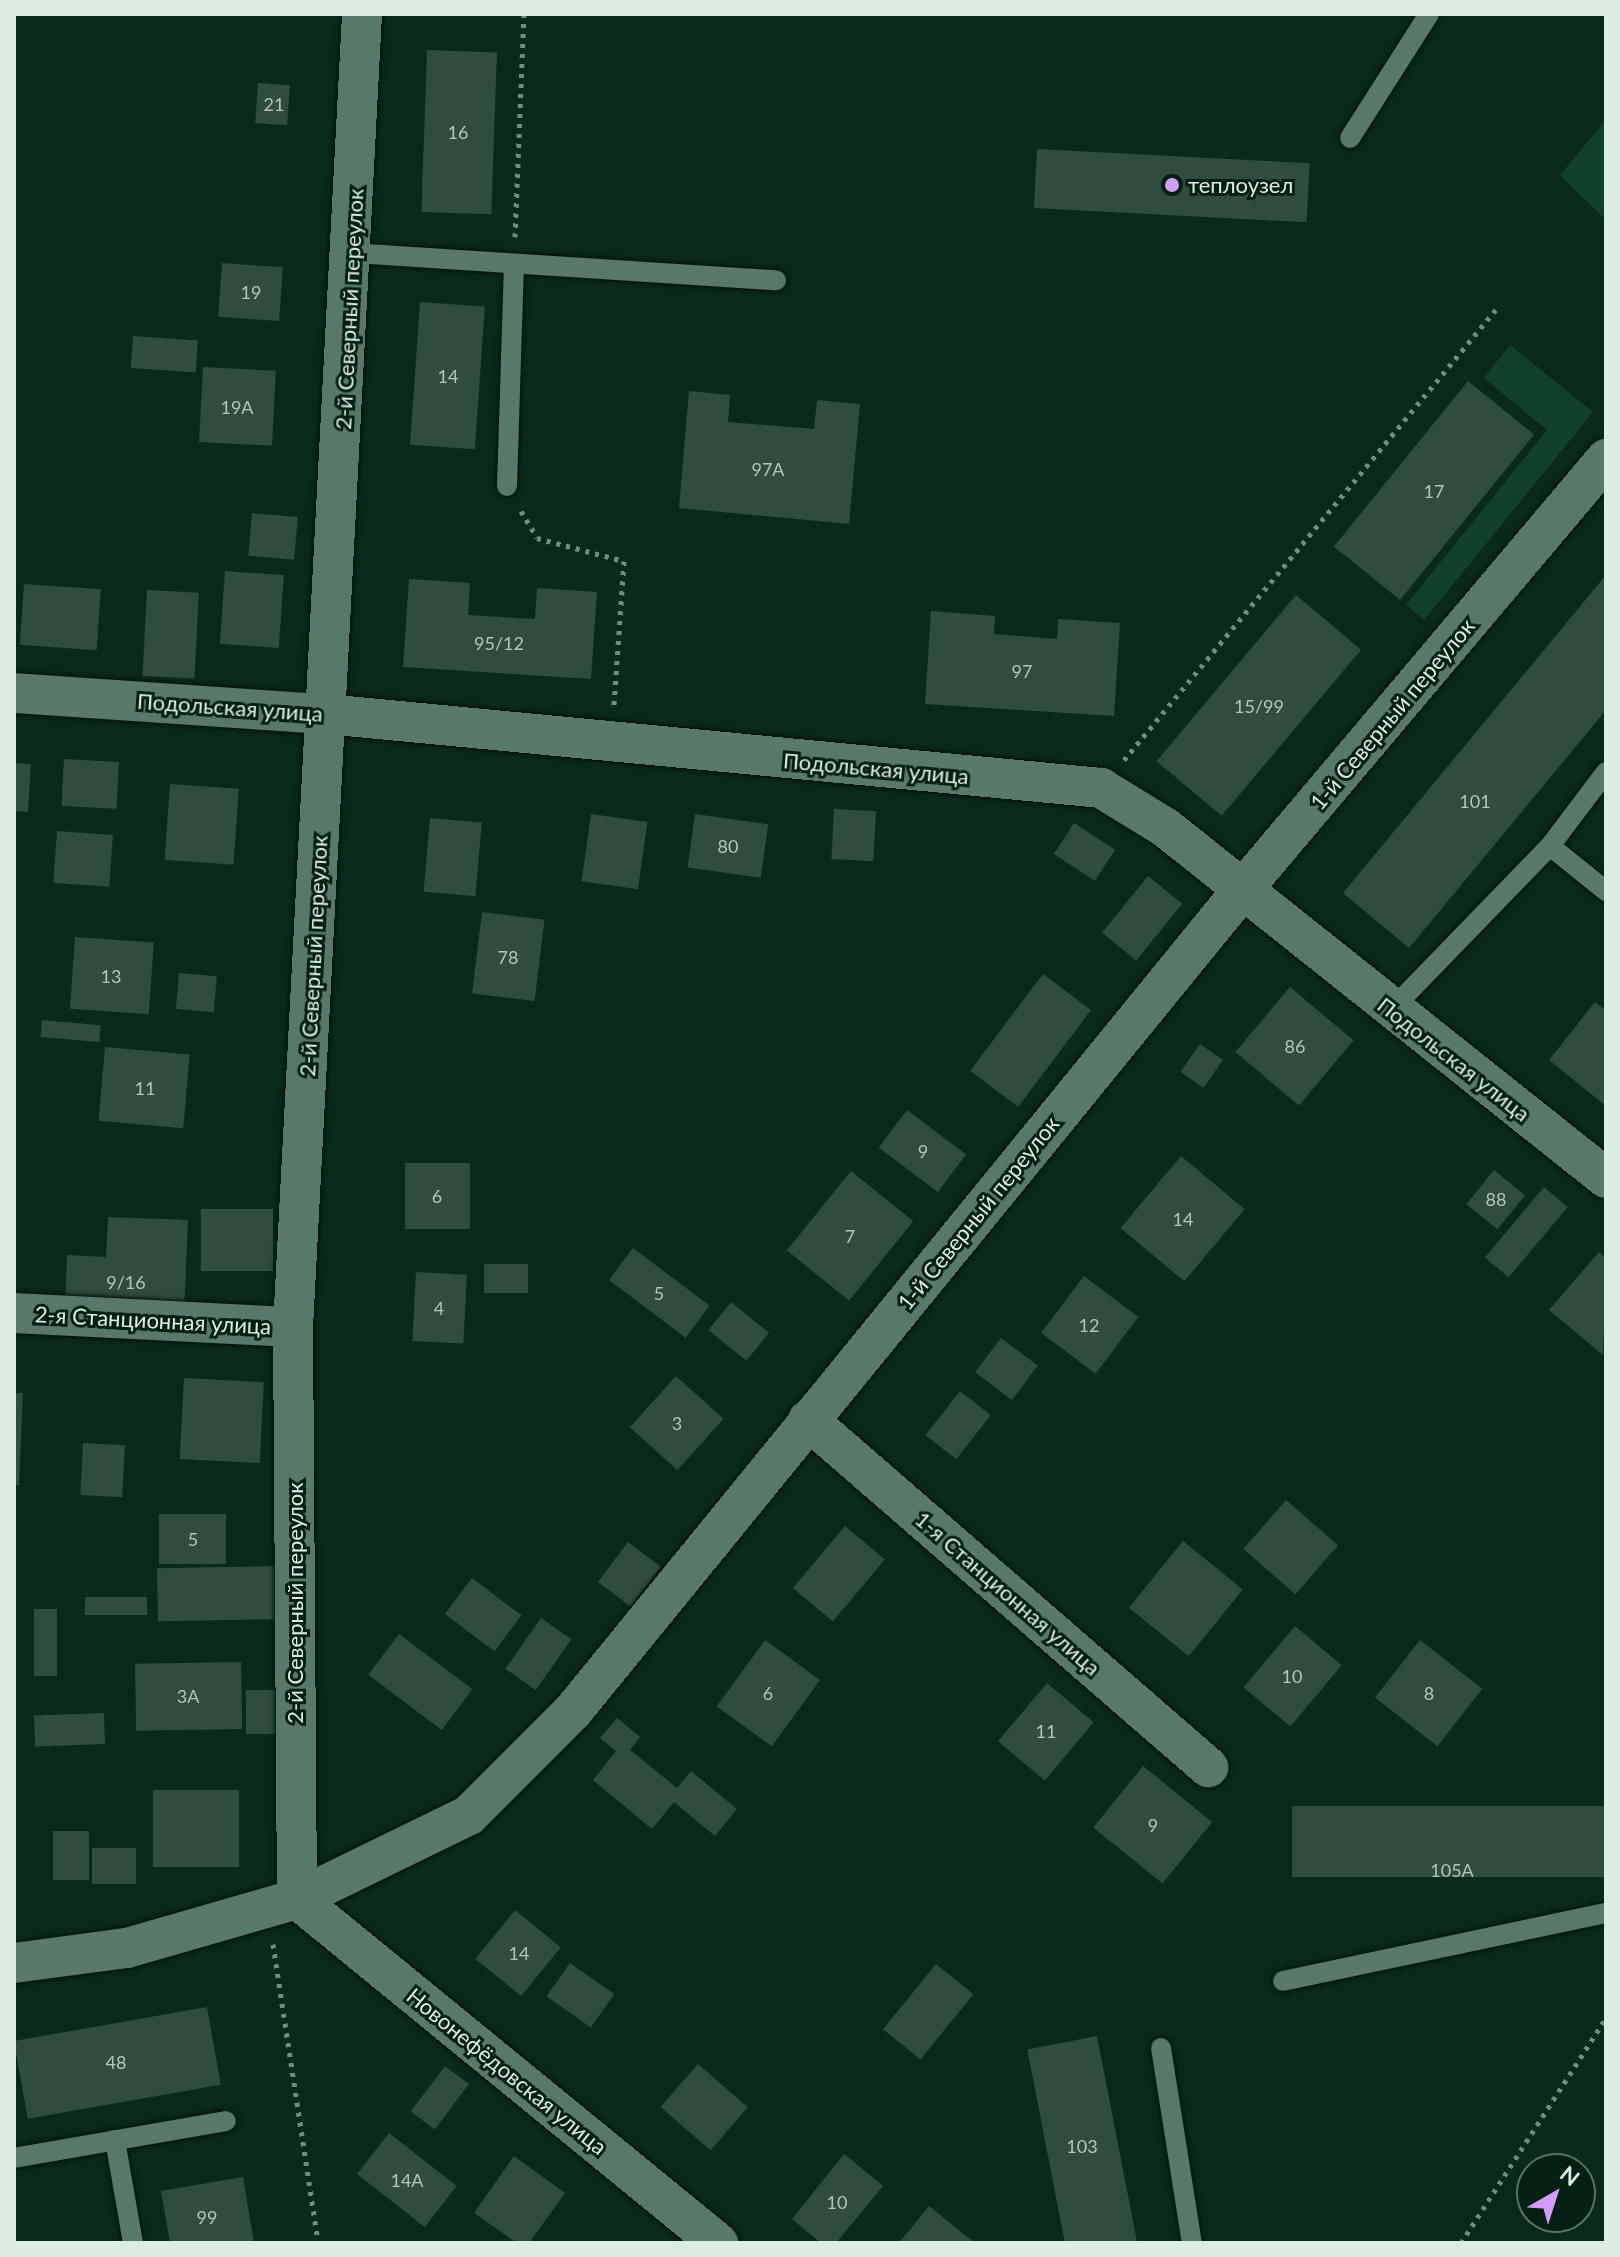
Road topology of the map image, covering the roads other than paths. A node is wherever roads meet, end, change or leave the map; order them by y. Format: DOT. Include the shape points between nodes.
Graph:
graph roads {
  1 [pos="362,14"];
  2 [pos="1429,14"];
  3 [pos="1350,138"];
  4 [pos="353,253"];
  5 [pos="514,264"];
  6 [pos="776,280"];
  7 [pos="1606,459"];
  8 [pos="507,486"];
  9 [pos="14,693"];
  10 [pos="326,714"];
  11 [pos="1606,772"];
  12 [pos="1550,846"];
  13 [pos="1243,889"];
  14 [pos="1606,891"];
  15 [pos="1391,1010"];
  16 [pos="1606,1178"];
  17 [pos="14,1313"];
  18 [pos="293,1327"];
  19 [pos="808,1420"];
  20 [pos="1208,1767"];
  21 [pos="282,1903"];
  22 [pos="1606,1913"];
  23 [pos="14,1963"];
  24 [pos="1283,1981"];
  25 [pos="1161,2048"];
  26 [pos="226,2121"];
  27 [pos="115,2140"];
  28 [pos="14,2158"];
  29 [pos="133,2243"];
  30 [pos="718,2243"];
  31 [pos="1192,2243"];
  1 -- 4 [label="street, 2-й Северный переулок"];
  2 -- 3 [label="lane"];
  4 -- 5 [label="lane"];
  4 -- 10 [label="street, 2-й Северный переулок"];
  5 -- 6 [label="lane"];
  5 -- 8 [label="lane"];
  7 -- 13 [label="street, 1-й Северный переулок"];
  9 -- 10 [label="street, Подольская улица"];
  10 -- 13 [label="street, Подольская улица" via="1101,788 1166,828"];
  10 -- 18 [label="street, 2-й Северный переулок"];
  11 -- 12 [label="lane"];
  12 -- 14 [label="lane"];
  12 -- 15 [label="lane"];
  13 -- 15 [label="street, Подольская улица"];
  13 -- 19 [label="street, 1-й Северный переулок"];
  15 -- 16 [label="street, Подольская улица"];
  17 -- 18 [label="street, 2-я Станционная улица"];
  18 -- 21 [label="street, 2-й Северный переулок"];
  19 -- 20 [label="street, 1-я Станционная улица"];
  19 -- 21 [label="street, 1-й Северный переулок" via="573,1711 469,1815"];
  21 -- 23 [label="street, 1-й Северный переулок" via="127,1948"];
  21 -- 30 [label="street, Новонефёдовская улица"];
  22 -- 24 [label="lane"];
  25 -- 31 [label="lane"];
  26 -- 27 [label="lane"];
  27 -- 28 [label="lane"];
  27 -- 29 [label="lane"];
}
